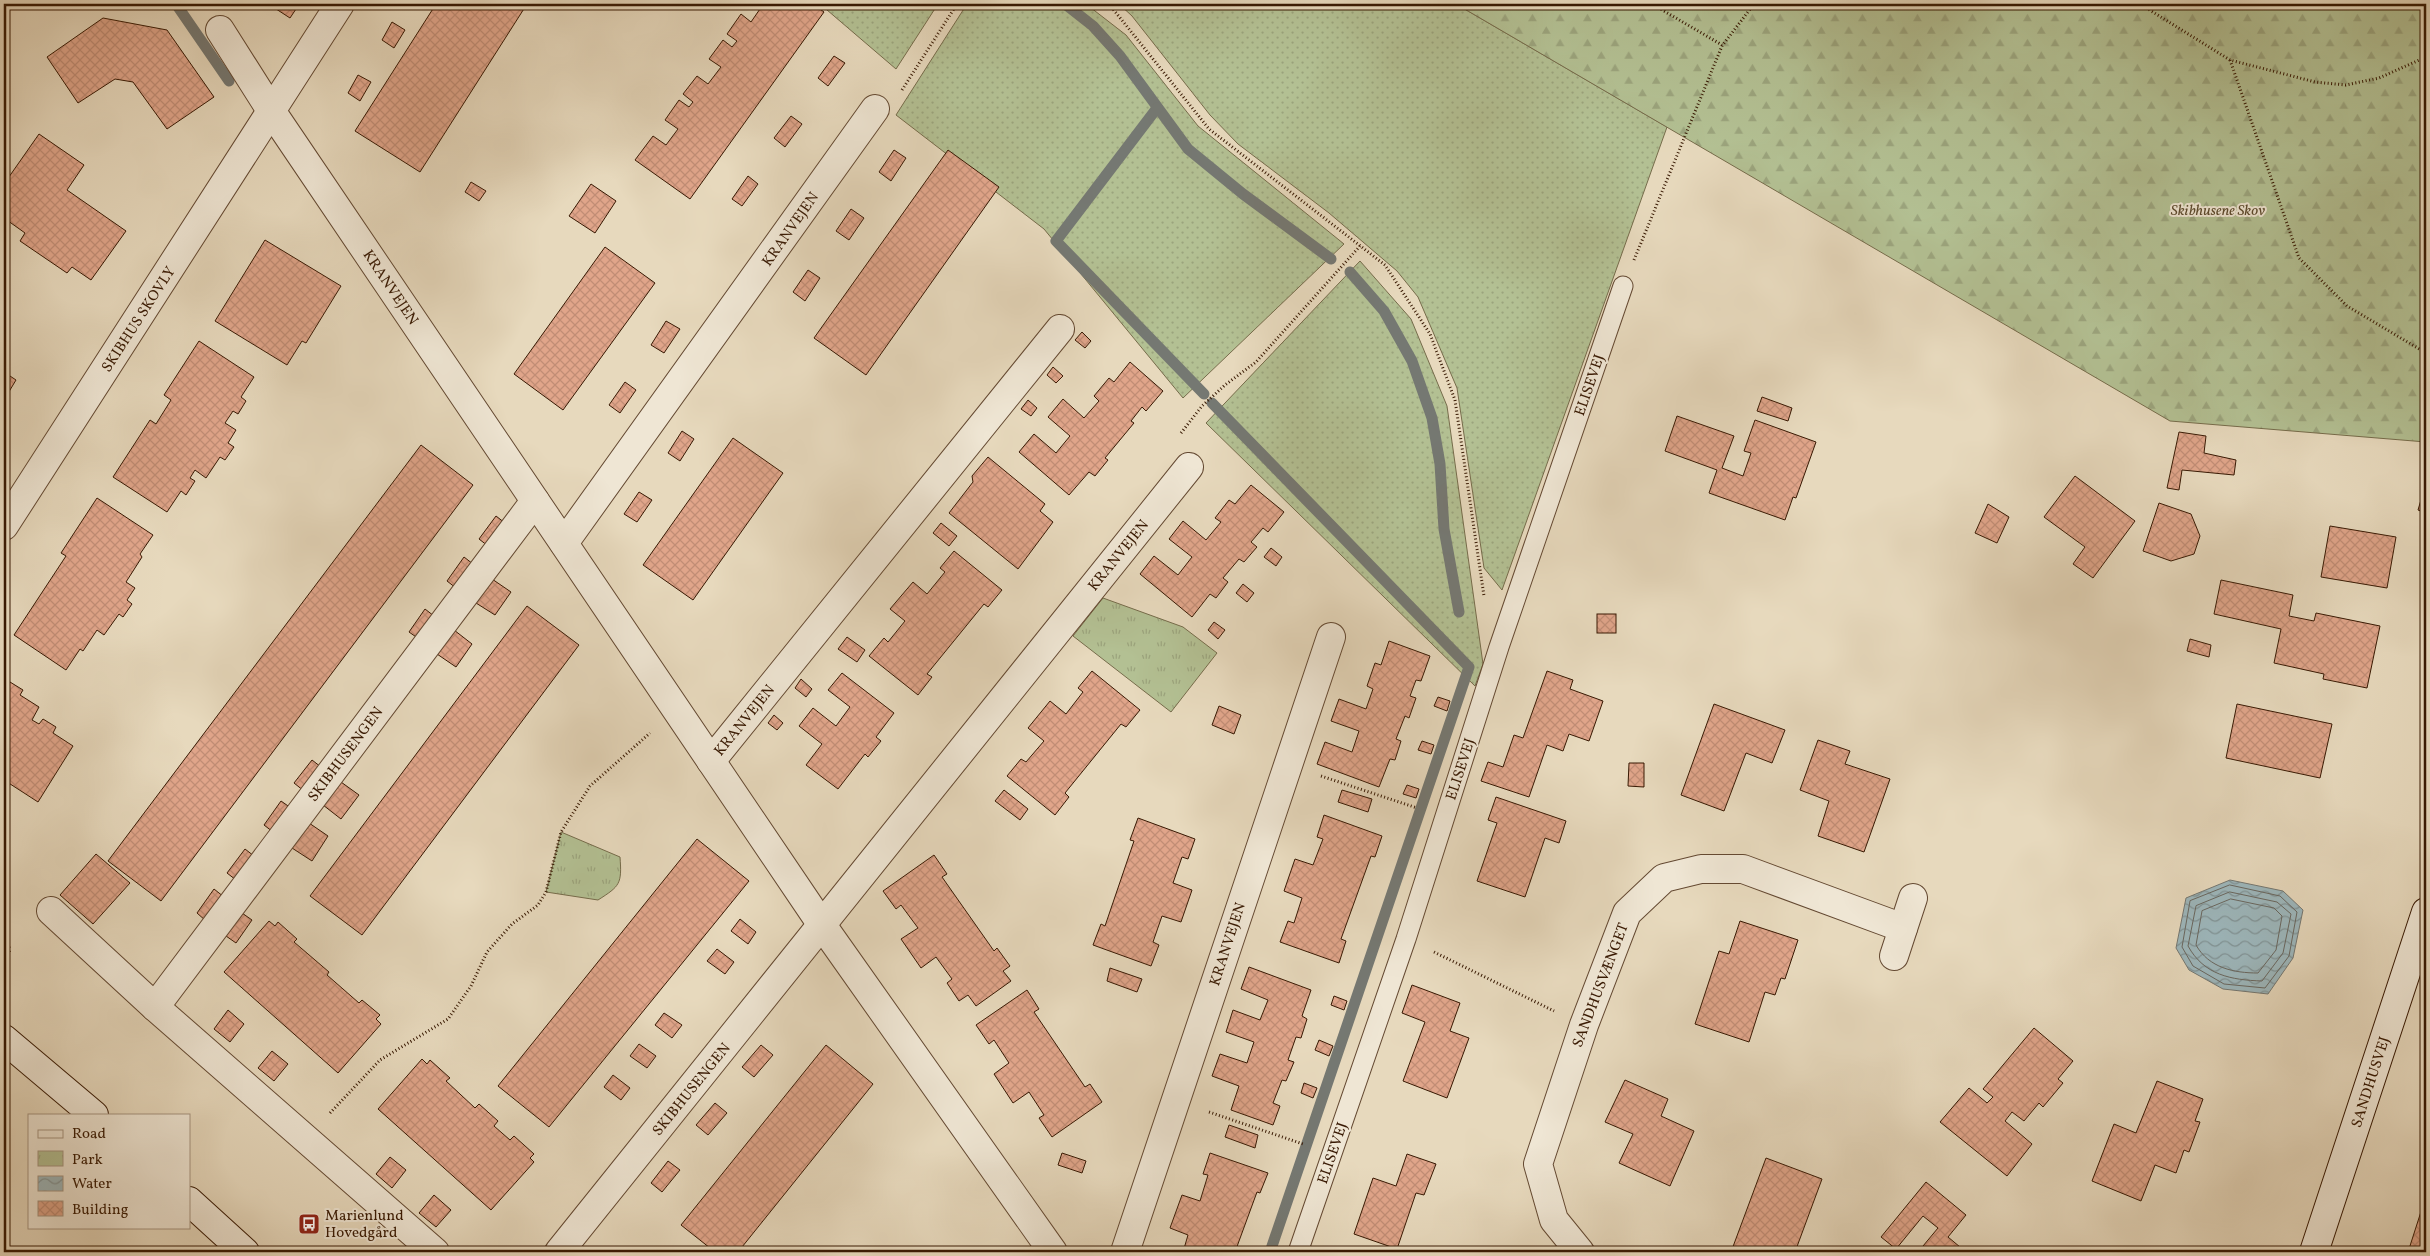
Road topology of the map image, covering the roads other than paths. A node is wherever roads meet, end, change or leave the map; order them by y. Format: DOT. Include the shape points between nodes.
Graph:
graph roads {
  1 [pos="340,4"];
  2 [pos="220,30"];
  3 [pos="874,109"];
  4 [pos="272,112"];
  5 [pos="1623,286"];
  6 [pos="1060,329"];
  7 [pos="1189,467"];
  8 [pos="535,501"];
  9 [pos="4,526"];
  10 [pos="564,543"];
  11 [pos="1330,637"];
  12 [pos="711,761"];
  13 [pos="1913,898"];
  14 [pos="51,911"];
  15 [pos="2426,912"];
  16 [pos="822,925"];
  17 [pos="1904,928"];
  18 [pos="1894,956"];
  19 [pos="155,1007"];
  20 [pos="4,1039"];
  21 [pos="93,1114"];
  22 [pos="190,1202"];
  23 [pos="245,1252"];
  24 [pos="435,1252"];
  25 [pos="559,1252"];
  26 [pos="1053,1252"];
  27 [pos="1125,1252"];
  28 [pos="1298,1252"];
  29 [pos="1580,1252"];
  30 [pos="2314,1252"];
  1 -- 4 [label="street, SKIBHUS SKOVLY"];
  2 -- 4 [label="street, KRANVEJEN"];
  3 -- 10 [label="street, KRANVEJEN"];
  4 -- 8 [label="street, KRANVEJEN"];
  4 -- 9 [label="street, SKIBHUS SKOVLY"];
  5 -- 28 [label="lane, ELISEVEJ" via="1499,647 1406,939"];
  6 -- 12 [label="street, KRANVEJEN"];
  7 -- 16 [label="street, KRANVEJEN"];
  8 -- 10 [label="street, KRANVEJEN"];
  8 -- 19 [label="street, SKIBHUSENGEN"];
  10 -- 12 [label="street, KRANVEJEN"];
  11 -- 27 [label="street, KRANVEJEN"];
  12 -- 16 [label="street, KRANVEJEN"];
  13 -- 17 [label="street"];
  14 -- 19 [label="street"];
  15 -- 30 [label="street, SANDHUSVEJ"];
  16 -- 25 [label="street, SKIBHUSENGEN"];
  16 -- 26 [label="street, KRANVEJEN"];
  17 -- 18 [label="street"];
  17 -- 29 [label="street, SANDHUSVÆNGET" via="1743,870 1701,869 1664,878 1627,913 1584,1026 1538,1164 1554,1220"];
  19 -- 24 [label="street"];
  20 -- 21 [label="street"];
  22 -- 23 [label="street"];
}
